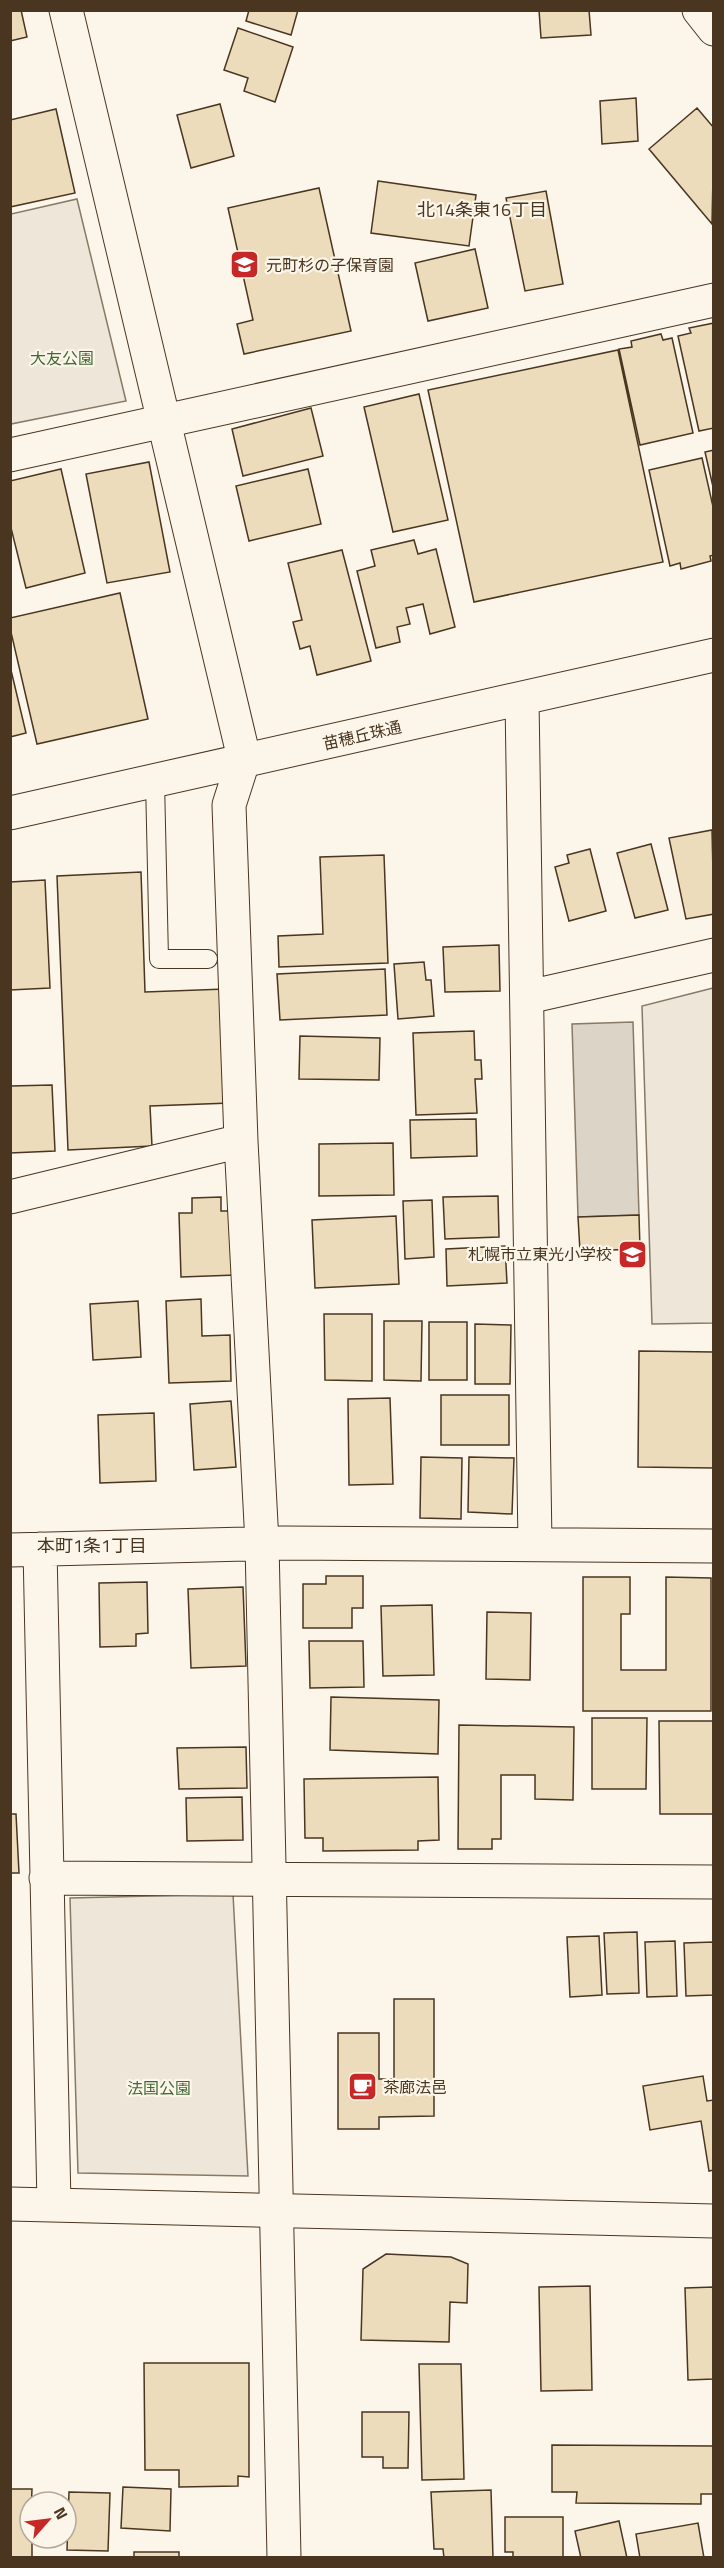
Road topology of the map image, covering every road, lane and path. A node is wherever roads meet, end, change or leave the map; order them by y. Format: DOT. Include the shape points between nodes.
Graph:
graph roads {
  1 [pos="66,10"];
  2 [pos="699,10"];
  3 [pos="714,28"];
  4 [pos="714,300"];
  5 [pos="165,422"];
  6 [pos="10,455"];
  7 [pos="714,655"];
  8 [pos="522,699"];
  9 [pos="244,758"];
  10 [pos="155,781"];
  11 [pos="10,813"];
  12 [pos="714,955"];
  13 [pos="208,959"];
  14 [pos="528,997"];
  15 [pos="241,1141"];
  16 [pos="10,1197"];
  17 [pos="262,1543"];
  18 [pos="536,1544"];
  19 [pos="714,1546"];
  20 [pos="25,1550"];
  21 [pos="46,1878"];
  22 [pos="269,1879"];
  23 [pos="714,1882"];
  24 [pos="10,2204"];
  25 [pos="54,2204"];
  26 [pos="277,2210"];
  27 [pos="714,2221"];
  28 [pos="284,2558"];
  1 -- 5 [label="street"];
  2 -- 3 [label="street"];
  4 -- 5 [label="street"];
  5 -- 6 [label="street"];
  5 -- 9 [label="street"];
  7 -- 8 [label="street, 苗穂丘珠通"];
  8 -- 9 [label="street, 苗穂丘珠通"];
  8 -- 14 [label="street"];
  9 -- 10 [label="street, 苗穂丘珠通"];
  9 -- 15 [label="street" via="229,805"];
  10 -- 11 [label="street, 苗穂丘珠通"];
  10 -- 13 [label="lane" via="159,959"];
  12 -- 14 [label="street"];
  14 -- 18 [label="street"];
  15 -- 16 [label="street"];
  15 -- 17 [label="street"];
  17 -- 18 [label="street"];
  17 -- 20 [label="street"];
  17 -- 22 [label="street"];
  18 -- 19 [label="street"];
  20 -- 21 [label="street"];
  21 -- 22 [label="street"];
  21 -- 25 [label="street"];
  22 -- 23 [label="street"];
  22 -- 26 [label="street"];
  24 -- 25 [label="street"];
  25 -- 26 [label="street"];
  26 -- 27 [label="street"];
  26 -- 28 [label="street"];
}
